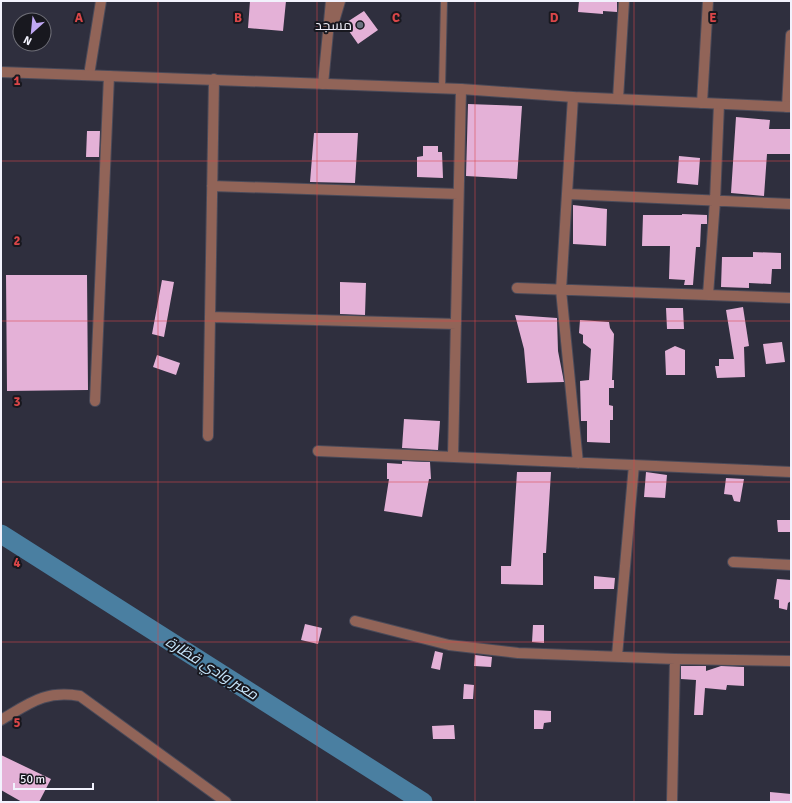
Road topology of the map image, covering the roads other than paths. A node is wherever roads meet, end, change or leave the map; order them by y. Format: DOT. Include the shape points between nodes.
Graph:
graph roads {
  1 [pos="101,1"];
  2 [pos="331,1"];
  3 [pos="340,1"];
  4 [pos="444,1"];
  5 [pos="624,1"];
  6 [pos="708,1"];
  7 [pos="329,24"];
  8 [pos="791,35"];
  9 [pos="1,72"];
  10 [pos="89,75"];
  11 [pos="109,76"];
  12 [pos="214,79"];
  13 [pos="324,84"];
  14 [pos="442,88"];
  15 [pos="461,89"];
  16 [pos="573,97"];
  17 [pos="618,99"];
  18 [pos="702,103"];
  19 [pos="719,104"];
  20 [pos="789,107"];
  21 [pos="212,186"];
  22 [pos="458,194"];
  23 [pos="567,194"];
  24 [pos="714,201"];
  25 [pos="791,204"];
  26 [pos="517,288"];
  27 [pos="561,290"];
  28 [pos="708,295"];
  29 [pos="791,298"];
  30 [pos="210,317"];
  31 [pos="456,324"];
  32 [pos="95,401"];
  33 [pos="208,436"];
  34 [pos="318,451"];
  35 [pos="453,457"];
  36 [pos="578,462"];
  37 [pos="634,465"];
  38 [pos="791,472"];
  39 [pos="734,562"];
  40 [pos="791,565"];
  41 [pos="355,621"];
  42 [pos="617,656"];
  43 [pos="675,659"];
  44 [pos="791,661"];
  45 [pos="1,720"];
  46 [pos="226,802"];
  47 [pos="672,802"];
  1 -- 10 [label="street"];
  2 -- 7 [label="street"];
  3 -- 7 [label="street" via="335,18"];
  4 -- 14 [label="lane"];
  5 -- 17 [label="street"];
  6 -- 18 [label="street"];
  7 -- 13 [label="street"];
  8 -- 20 [label="street"];
  9 -- 10 [label="street"];
  10 -- 11 [label="street"];
  11 -- 12 [label="street"];
  11 -- 32 [label="street"];
  12 -- 13 [label="street"];
  12 -- 21 [label="street"];
  13 -- 14 [label="street"];
  14 -- 15 [label="street"];
  15 -- 16 [label="street"];
  15 -- 22 [label="street"];
  16 -- 17 [label="street"];
  16 -- 23 [label="street"];
  17 -- 18 [label="street"];
  18 -- 19 [label="street"];
  19 -- 20 [label="street"];
  19 -- 24 [label="street"];
  21 -- 22 [label="street"];
  21 -- 30 [label="street"];
  22 -- 31 [label="street"];
  23 -- 24 [label="street"];
  23 -- 27 [label="street"];
  24 -- 25 [label="street"];
  24 -- 28 [label="street"];
  26 -- 27 [label="street"];
  27 -- 28 [label="street"];
  27 -- 36 [label="street"];
  28 -- 29 [label="street"];
  30 -- 31 [label="street"];
  30 -- 33 [label="street"];
  31 -- 35 [label="street"];
  34 -- 35 [label="street"];
  35 -- 36 [label="street"];
  36 -- 37 [label="street"];
  37 -- 38 [label="street"];
  37 -- 42 [label="street"];
  39 -- 40 [label="street"];
  41 -- 42 [label="street" via="480,650"];
  42 -- 43 [label="street"];
  43 -- 44 [label="street"];
  43 -- 47 [label="street"];
  45 -- 46 [label="street" via="35,700 49,695 64,693 80,696"];
}
